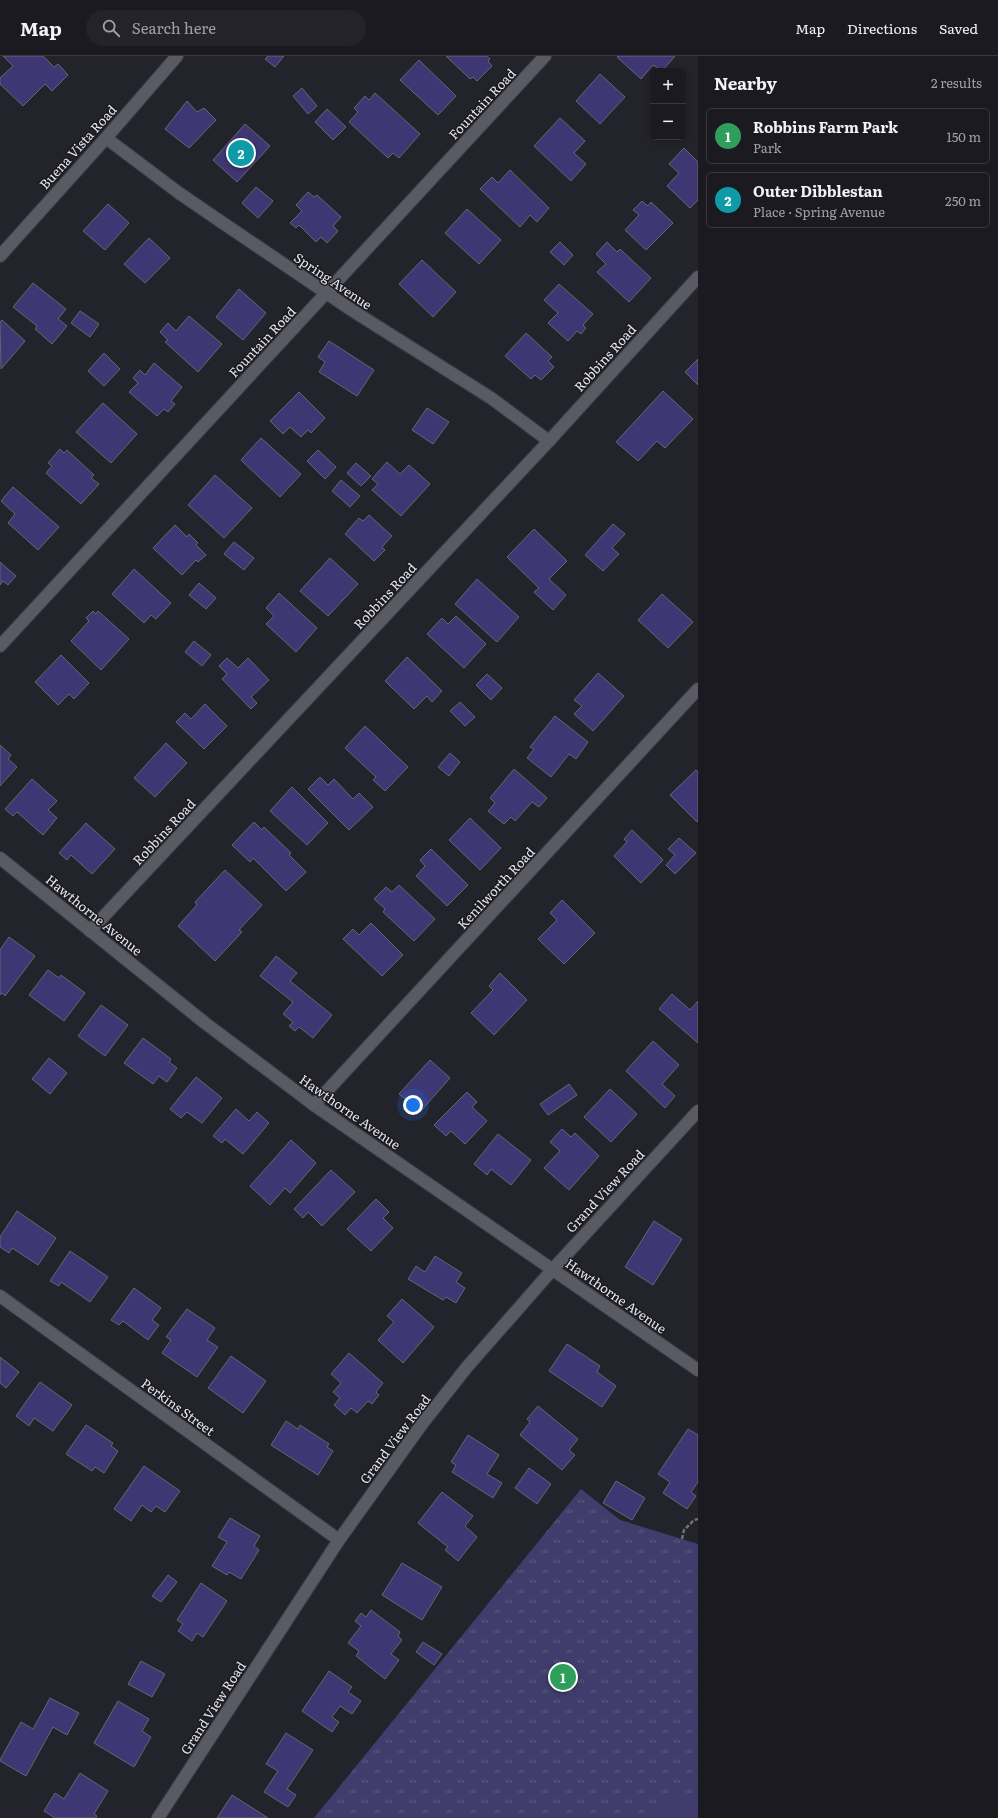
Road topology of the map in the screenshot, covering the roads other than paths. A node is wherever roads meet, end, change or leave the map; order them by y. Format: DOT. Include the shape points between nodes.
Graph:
graph roads {
  1 [pos="177,56"];
  2 [pos="544,56"];
  3 [pos="106,138"];
  4 [pos="0,256"];
  5 [pos="698,277"];
  6 [pos="327,293"];
  7 [pos="549,441"];
  8 [pos="0,646"];
  9 [pos="698,689"];
  10 [pos="0,858"];
  11 [pos="90,931"];
  12 [pos="314,1105"];
  13 [pos="698,1111"];
  14 [pos="553,1269"];
  15 [pos="0,1296"];
  16 [pos="698,1370"];
  17 [pos="339,1540"];
  18 [pos="158,1818"];
  1 -- 3 [label="street, Buena Vista Road"];
  2 -- 6 [label="street, Fountain Road"];
  3 -- 4 [label="street, Buena Vista Road"];
  3 -- 6 [label="street, Spring Avenue" via="179,193"];
  5 -- 7 [label="street, Robbins Road"];
  6 -- 7 [label="street, Spring Avenue" via="491,398"];
  6 -- 8 [label="street, Fountain Road"];
  7 -- 11 [label="street, Robbins Road"];
  9 -- 12 [label="street, Kenilworth Road"];
  10 -- 11 [label="street, Hawthorne Avenue"];
  11 -- 12 [label="street, Hawthorne Avenue" via="205,1023"];
  12 -- 14 [label="street, Hawthorne Avenue"];
  13 -- 14 [label="street, Grand View Road"];
  14 -- 16 [label="street, Hawthorne Avenue"];
  14 -- 17 [label="street, Grand View Road" via="422,1424"];
  15 -- 17 [label="street, Perkins Street"];
  17 -- 18 [label="street, Grand View Road"];
}
